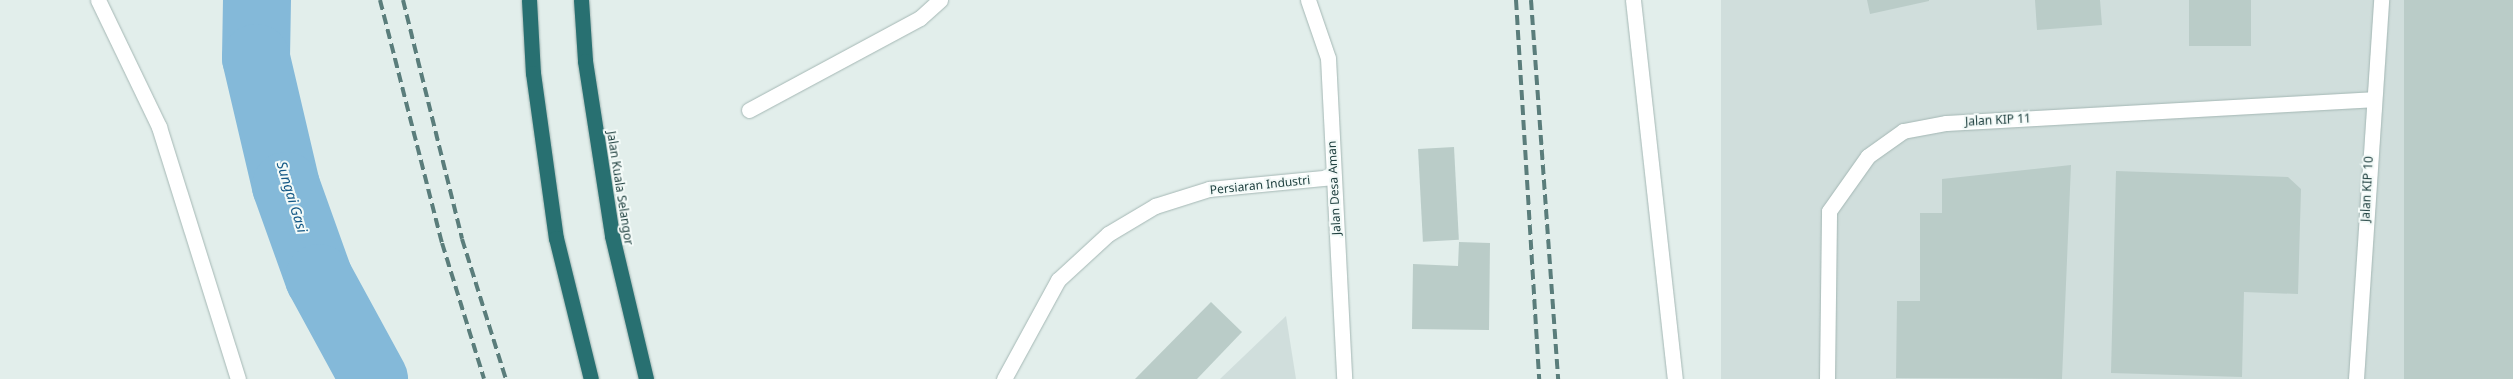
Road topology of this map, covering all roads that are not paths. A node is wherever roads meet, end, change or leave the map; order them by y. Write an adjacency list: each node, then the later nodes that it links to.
1 (98, 0): 11 (street)
2 (529, 0): 12 (highway)
3 (581, 0): 13 (highway, Jalan Kuala Selangor)
4 (940, 0): 9 (street)
5 (1308, 0): 10 (street, Jalan Desa Aman)
6 (1633, 0): 16 (street)
7 (2381, 0): 8 (street, Jalan KIP 10)
8 (2372, 100): 17 (street, Jalan KIP 11); 18 (street, Jalan KIP 10)
9 (749, 110)
10 (1333, 177): 14 (street, Persiaran Industri); 15 (street, Jalan Desa Aman)
11 (238, 379)
12 (591, 379)
13 (646, 379)
14 (1004, 379)
15 (1344, 379)
16 (1674, 379)
17 (1827, 379)
18 (2356, 379)

